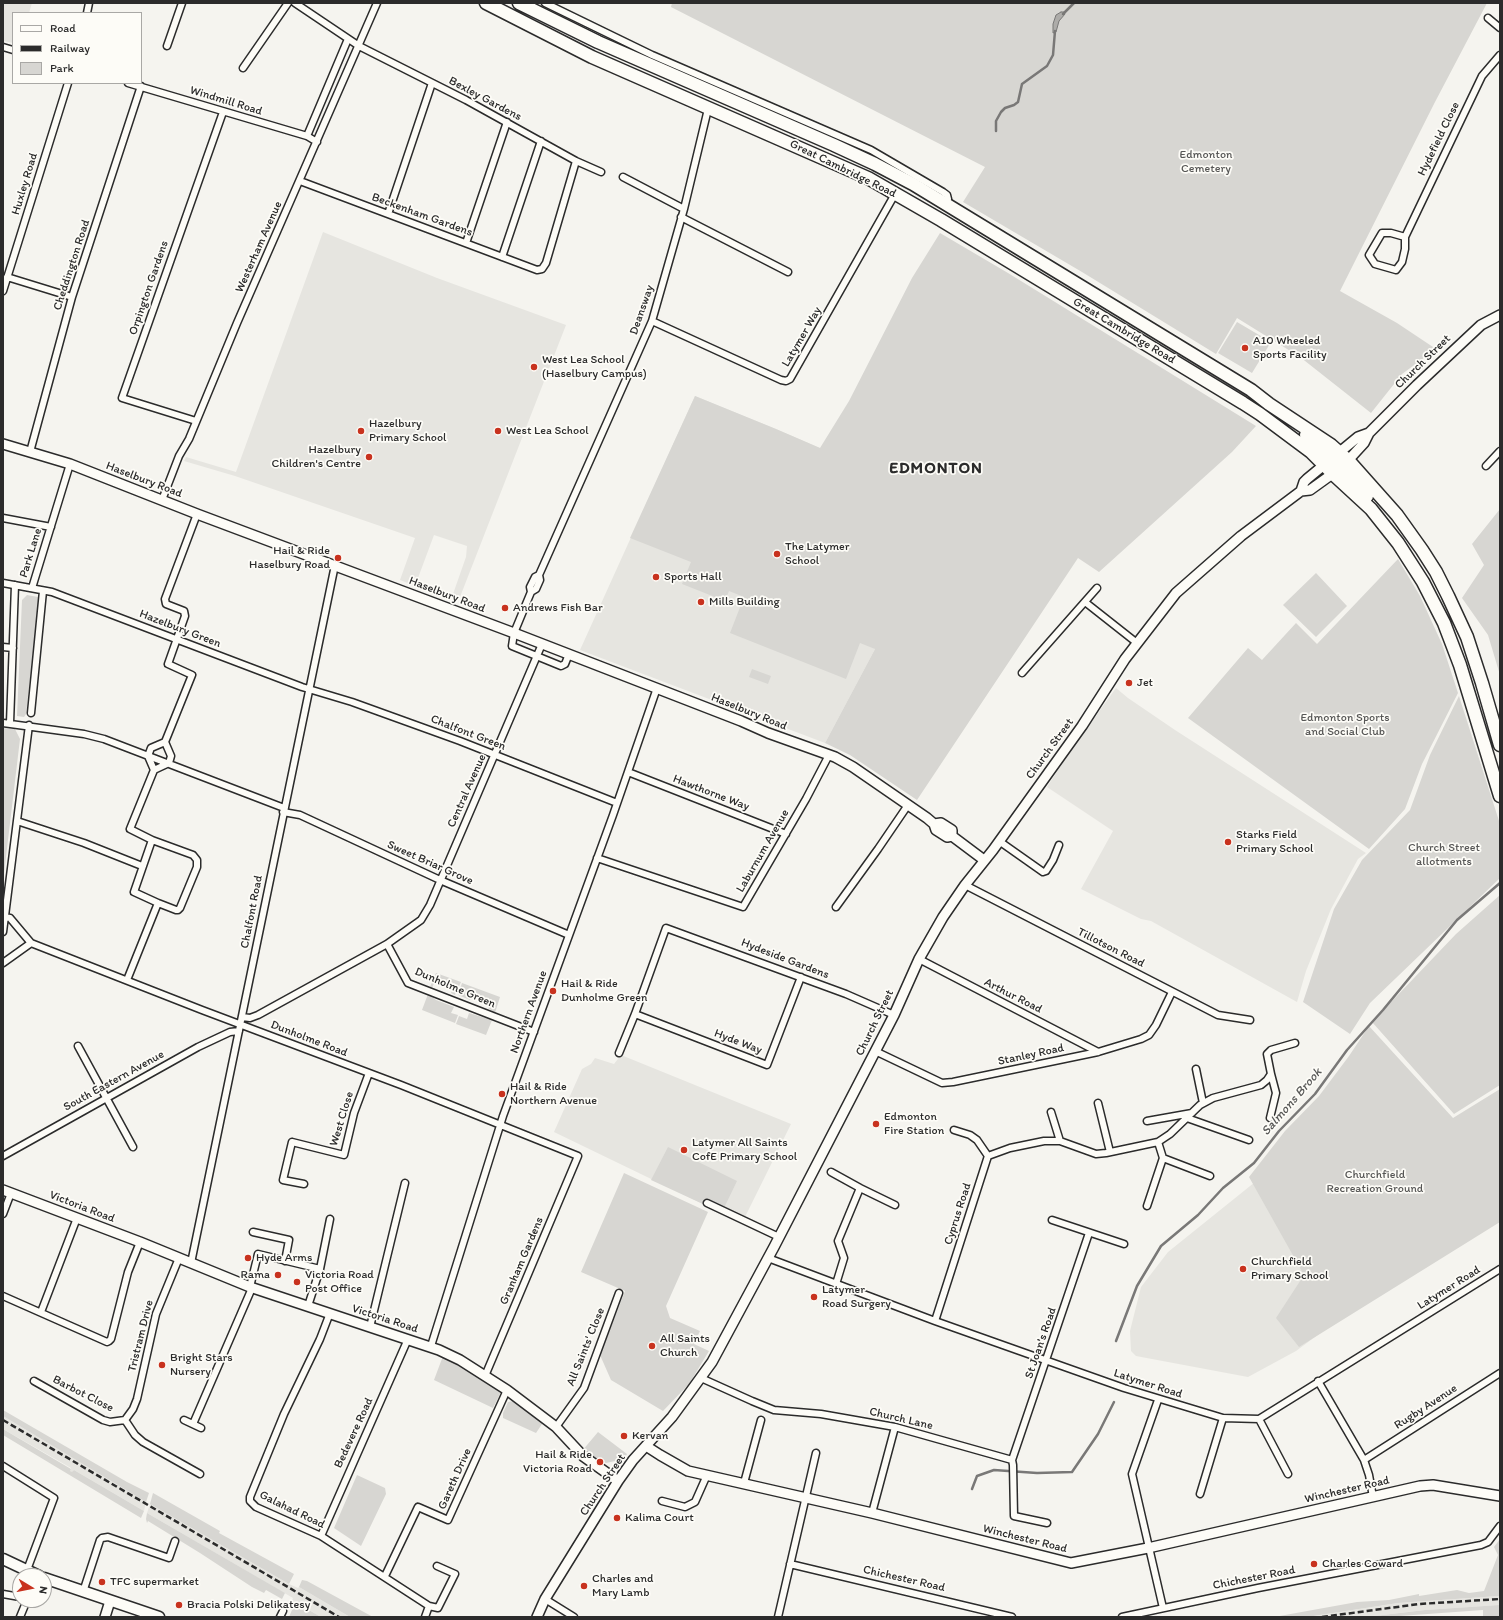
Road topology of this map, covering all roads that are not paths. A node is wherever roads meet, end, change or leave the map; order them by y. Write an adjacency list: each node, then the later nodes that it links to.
1 (182, 3): 11 (street)
2 (288, 3): 15 (street)
3 (295, 3): 10 (street, Bexley Gardens)
4 (377, 3): 12 (street, Westerham Avenue)
5 (486, 3): 22 (highway, Great Cambridge Road)
6 (519, 3): 14 (highway, Great Cambridge Road)
7 (545, 3): 14 (street)
8 (1488, 18): 9 (street)
9 (1500, 28)
10 (348, 39): 12 (street, Bexley Gardens); 20 (street)
11 (167, 46)
12 (359, 46): 16 (street, Bexley Gardens); 21 (street, Westerham Avenue)
13 (1500, 55): 36 (street, Hydefield Close)
14 (644, 57): 45 (highway, Great Cambridge Road)
15 (243, 68)
16 (432, 83): 24 (street, Bexley Gardens); 34 (street)
17 (68, 84): 40 (street, Huxley Road)
18 (132, 84): 19 (street, Windmill Road)
19 (141, 86): 23 (street, Windmill Road); 42 (street, Cheddington Road)
20 (327, 89): 21 (street); 25 (street)
21 (338, 94): 27 (street, Westerham Avenue)
22 (708, 109): 32 (highway, Great Cambridge Road); 33 (street, Deansway)
23 (223, 112): 25 (street, Windmill Road); 47 (street, Orpington Gardens)
24 (507, 122): 26 (street, Bexley Gardens); 37 (street)
25 (307, 136): 27 (street, Windmill Road)
26 (541, 141): 28 (street, Bexley Gardens); 38 (street)
27 (317, 142): 31 (street, Westerham Avenue)
28 (576, 161): 29 (street, Bexley Gardens); 38 (street, Beckenham Gardens)
29 (601, 172)
30 (623, 177): 33 (street)
31 (300, 181): 34 (street, Beckenham Gardens); 47 (street, Westerham Avenue)
32 (896, 194): 44 (street, Latymer Way); 46 (highway, Great Cambridge Road)
33 (684, 209): 35 (street, Deansway)
34 (388, 214): 37 (street, Beckenham Gardens)
35 (681, 217): 39 (street); 44 (street, Deansway)
36 (1405, 237): 36 (street, Hydefield Close)
37 (466, 243): 38 (street, Beckenham Gardens)
38 (502, 257)
39 (788, 272)
40 (7, 277): 41 (street, Huxley Road); 42 (street)
41 (3, 291)
42 (72, 297): 51 (street, Cheddington Road)
43 (1500, 315): 48 (street, Church Street)
44 (652, 321): 68 (street, Deansway)
45 (1185, 349): 46 (highway); 52 (highway, Great Cambridge Road)
46 (1177, 363): 52 (highway, Great Cambridge Road)
47 (196, 420): 57 (street, Westerham Avenue)
48 (1368, 433): 52 (street, Church Street); 55 (street, Church Street)
49 (3, 444): 51 (street, Haselbury Road)
50 (1500, 451): 54 (street)
51 (30, 452): 53 (street, Haselbury Road)
52 (1332, 459): 55 (highway); 55 (highway); 56 (street, Church Street)
53 (70, 464): 57 (street, Haselbury Road); 60 (street, Park Lane)
54 (1486, 466)
55 (1342, 467): 56 (street, Church Street); 83 (highway); 90 (highway)
56 (1302, 491): 70 (street, Church Street)
57 (162, 500): 58 (street, Haselbury Road)
58 (197, 514): 61 (street, Haselbury Road); 69 (street)
59 (3, 518): 60 (street)
60 (51, 527): 64 (street, Park Lane)
61 (335, 565): 68 (street, Haselbury Road); 78 (street, Chalfont Road)
62 (3, 583): 63 (street)
63 (15, 586): 64 (street); 73 (street, Park Lane)
64 (32, 588): 66 (street, Park Lane)
65 (1097, 588): 67 (street)
66 (43, 590): 69 (street, Hazelbury Green); 79 (street, Park Lane)
67 (1085, 602): 70 (street); 76 (street)
68 (514, 633): 71 (street, Haselbury Road); 75 (street)
69 (177, 640): 78 (street, Hazelbury Green); 82 (street)
70 (1137, 643): 97 (street, Church Street)
71 (542, 644): 74 (street, Haselbury Road); 75 (street, Central Avenue)
72 (3, 647): 73 (street)
73 (13, 648): 80 (street, Park Lane)
74 (569, 654): 75 (street); 77 (street, Haselbury Road)
75 (537, 656): 84 (street, Central Avenue)
76 (1022, 673)
77 (657, 688): 86 (street, Haselbury Road); 89 (street, Northern Avenue)
78 (309, 689): 84 (street, Chalfont Green); 93 (street, Chalfont Road)
79 (31, 713)
80 (6, 723): 81 (street, Sweet Briar Grove)
81 (29, 725): 85 (street, Sweet Briar Grove); 94 (street)
82 (165, 742): 85 (street); 87 (street)
83 (1500, 745)
84 (495, 754): 91 (street, Chalfont Green); 102 (street, Central Avenue)
85 (149, 755): 87 (street, Sweet Briar Grove); 88 (street)
86 (830, 755): 92 (street, Haselbury Road); 95 (street, Laburnum Avenue)
87 (170, 763): 88 (street); 93 (street, Sweet Briar Grove)
88 (154, 770): 96 (street)
89 (628, 772): 91 (street, Northern Avenue); 95 (street, Hawthorne Way)
90 (1500, 796)
91 (617, 803): 99 (street, Northern Avenue)
92 (908, 804): 100 (street, Haselbury Road); 105 (street)
93 (284, 810): 102 (street, Sweet Briar Grove); 118 (street, Chalfont Road)
94 (17, 820): 101 (street); 106 (street)
95 (786, 834): 99 (street, Laburnum Avenue)
96 (152, 840): 101 (street); 104 (street)
97 (999, 841): 98 (street); 100 (street, Church Street)
98 (1059, 845)
99 (597, 858): 108 (street, Northern Avenue)
100 (984, 860): 103 (street, Church Street)
101 (142, 866): 104 (street)
102 (440, 880): 108 (street, Sweet Briar Grove); 110 (street)
103 (965, 885): 111 (street, Church Street); 115 (street, Tillotson Road)
104 (158, 903): 114 (street)
105 (836, 907)
106 (5, 917): 107 (street); 109 (street, Dunholme Road)
107 (3, 932)
108 (569, 935): 122 (street, Northern Avenue)
109 (32, 943): 112 (street); 114 (street, Dunholme Road)
110 (387, 944): 118 (street); 122 (street, Dunholme Green)
111 (919, 959): 117 (street, Church Street); 126 (street, Arthur Road)
112 (3, 963)
113 (801, 977): 116 (street, Hydeside Gardens); 116 (street, Hyde Way); 117 (street, Hydeside Gardens)
114 (127, 980): 120 (street, Dunholme Road)
115 (1172, 992): 119 (street, Tillotson Road); 126 (street, Stanley Road)
116 (635, 1014): 127 (street)
117 (894, 1015): 125 (street, Church Street)
118 (242, 1016): 120 (street, Chalfont Road)
119 (1250, 1020)
120 (240, 1024): 121 (street, Chalfont Road); 129 (street, Dunholme Road)
121 (239, 1031): 131 (street, South Eastern Avenue); 171 (street, Chalfont Road)
122 (534, 1032): 139 (street, Northern Avenue)
123 (1295, 1043): 130 (street)
124 (78, 1046): 131 (street)
125 (875, 1051): 126 (street, Stanley Road); 165 (street, Church Street)
126 (1098, 1052)
127 (619, 1053)
128 (1196, 1069): 133 (street)
129 (369, 1073): 139 (street, Dunholme Road); 153 (street, West Close)
130 (1271, 1074): 133 (street); 137 (street)
131 (106, 1098): 144 (street); 146 (street, South Eastern Avenue)
132 (1098, 1103): 145 (street)
133 (1204, 1103): 135 (street)
134 (1051, 1112): 142 (street)
135 (1192, 1113): 136 (street); 138 (street)
136 (1187, 1118): 141 (street); 143 (street)
137 (1270, 1118)
138 (1147, 1121)
139 (500, 1124): 147 (street, Dunholme Road); 184 (street, Northern Avenue)
140 (954, 1130): 148 (street)
141 (1249, 1140)
142 (1060, 1141): 145 (street); 148 (street)
143 (1158, 1142): 145 (street); 149 (street)
144 (133, 1147)
145 (1110, 1152)
146 (3, 1156)
147 (578, 1156): 187 (street, Granham Gardens)
148 (988, 1156): 181 (street, Cyprus Road)
149 (1163, 1158): 151 (street); 158 (street)
150 (831, 1172): 154 (street)
151 (1210, 1176)
152 (405, 1183): 182 (street)
153 (304, 1184)
154 (860, 1188): 157 (street); 174 (street)
155 (7, 1191): 159 (street); 160 (street, Victoria Road)
156 (707, 1203): 165 (street)
157 (895, 1205)
158 (1147, 1206)
159 (3, 1214)
160 (77, 1218): 166 (street, Victoria Road); 179 (street)
161 (330, 1219): 172 (street)
162 (1052, 1220): 164 (street)
163 (254, 1232): 170 (street)
164 (1090, 1233): 167 (street); 185 (street, St Joan's Road)
165 (779, 1237): 169 (street, Church Street)
166 (140, 1242): 168 (street, Victoria Road); 179 (street)
167 (1124, 1244)
168 (178, 1258): 171 (street, Victoria Road); 195 (street, Tristram Drive)
169 (768, 1258): 174 (street, Latymer Road); 188 (street, Church Street)
170 (285, 1261): 172 (street); 175 (street)
171 (191, 1263): 175 (street, Victoria Road)
172 (320, 1269): 178 (street)
173 (1500, 1269): 190 (street, Latymer Road)
174 (836, 1284): 181 (street, Latymer Road)
175 (251, 1287): 178 (street, Victoria Road); 198 (street)
176 (619, 1293): 199 (street, All Saints' Close)
177 (3, 1296): 179 (street)
178 (308, 1306): 180 (street, Victoria Road)
179 (42, 1312)
180 (330, 1313): 182 (street, Victoria Road); 220 (street, Galahad Road)
181 (935, 1321): 185 (street, Latymer Road)
182 (370, 1327): 183 (street, Victoria Road)
183 (408, 1339): 184 (street, Victoria Road); 220 (street, Bedevere Road)
184 (431, 1346): 187 (street, Victoria Road)
185 (1047, 1361): 192 (street, Latymer Road); 205 (street, St Joan's Road)
186 (1500, 1373): 204 (street, Rugby Avenue)
187 (485, 1376): 191 (street, Victoria Road)
188 (701, 1378): 200 (street, Church Lane); 202 (street, Church Street)
189 (34, 1381): 195 (street, Barbot Close)
190 (1318, 1381): 194 (street, Latymer Road); 204 (street)
191 (508, 1390): 199 (street, Victoria Road); 228 (street, Gareth Drive)
192 (1158, 1400): 193 (street, Latymer Road); 222 (street)
193 (1223, 1418): 194 (street, Latymer Road); 212 (street)
194 (1259, 1419): 208 (street)
195 (125, 1420): 207 (street, Barbot Close)
196 (184, 1420): 198 (street)
197 (761, 1420): 211 (street)
198 (193, 1424): 201 (street)
199 (556, 1427): 210 (street, Victoria Road)
200 (896, 1427): 205 (street, Church Lane); 217 (street)
201 (201, 1428)
202 (646, 1446): 209 (street, Winchester Road); 210 (street, Church Street)
203 (816, 1453): 215 (street)
204 (1364, 1460): 214 (street)
205 (1012, 1463): 218 (street)
206 (3, 1466): 227 (street)
207 (200, 1474)
208 (1288, 1474)
209 (707, 1475): 211 (street, Winchester Road); 216 (street)
210 (618, 1481): 231 (street, Church Street)
211 (744, 1483): 215 (street, Winchester Road)
212 (1200, 1494)
213 (1500, 1496): 214 (street, Winchester Road)
214 (1373, 1497): 222 (street, Winchester Road)
215 (806, 1498): 217 (street, Winchester Road); 224 (street)
216 (662, 1501)
217 (872, 1513): 222 (street, Winchester Road)
218 (1047, 1523)
219 (1500, 1526): 234 (street, Chichester Road)
220 (321, 1536): 228 (street, Galahad Road)
221 (175, 1541): 230 (street)
222 (1148, 1548): 234 (street)
223 (3, 1559): 226 (main road)
224 (790, 1564): 240 (street); 241 (street, Chichester Road)
225 (437, 1566): 233 (street, Galahad Road)
226 (23, 1568)
227 (28, 1568)
228 (385, 1576): 233 (street, Galahad Road)
229 (52, 1581): 230 (main road)
230 (83, 1592): 232 (main road)
231 (545, 1599): 238 (street, Church Street); 239 (street)
232 (110, 1601): 235 (street); 236 (main road)
233 (429, 1606): 237 (street)
234 (1163, 1608): 242 (street, Chichester Road)
235 (105, 1617)
236 (158, 1617)
237 (425, 1617)
238 (537, 1617)
239 (574, 1617)
240 (778, 1617)
241 (1012, 1617)
242 (1122, 1617)

